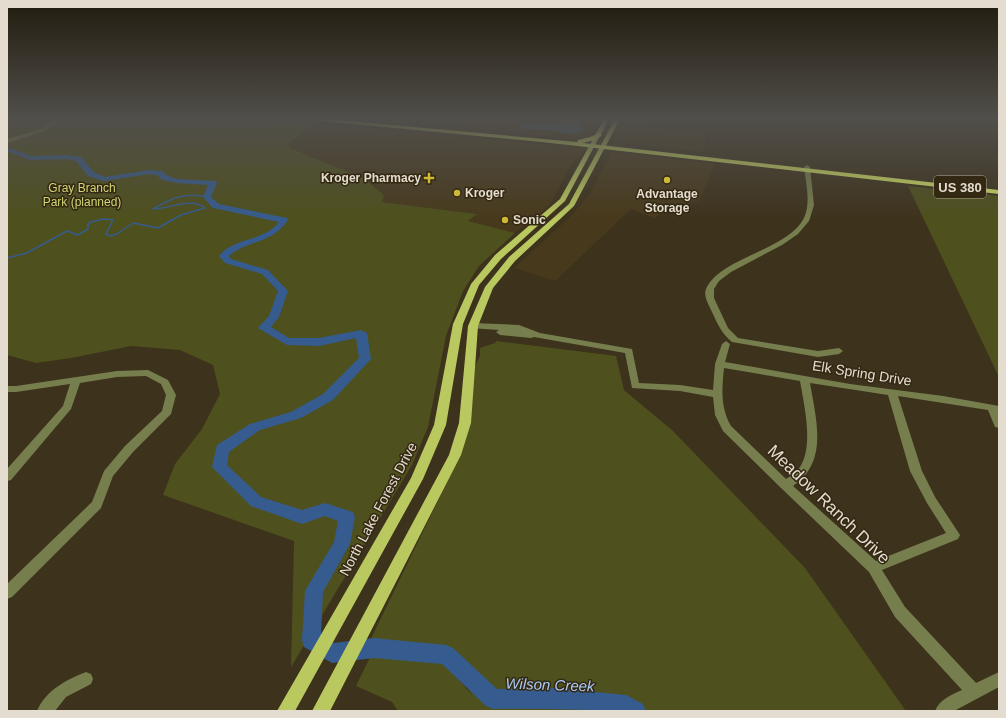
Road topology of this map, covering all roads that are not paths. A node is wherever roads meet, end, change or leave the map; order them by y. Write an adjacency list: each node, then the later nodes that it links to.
1 (589, 153): 7 (main road, North Lake Forest Drive)
2 (601, 153): 8 (main road)
3 (670, 153): 5 (highway, US 380)
4 (670, 153): 5 (highway, US 380)
5 (694, 156): 6 (highway, US 380)
6 (807, 168): 9 (highway, US 380); 10 (highway, US 380); 16 (street)
7 (573, 182): 8 (main road); 11 (main road, North Lake Forest Drive)
8 (585, 184): 12 (main road)
9 (999, 188)
10 (999, 192)
11 (539, 222): 12 (main road); 13 (main road, North Lake Forest Drive)
12 (551, 225): 14 (main road)
13 (458, 324): 14 (street); 33 (main road, North Lake Forest Drive)
14 (473, 326): 22 (street); 34 (main road)
15 (726, 344): 17 (street, Meadow Ranch Drive)
16 (839, 351)
17 (720, 364): 18 (street, Elk Spring Drive); 22 (street, Meadow Ranch Drive)
18 (804, 378): 21 (street, Elk Spring Drive); 26 (street)
19 (76, 381): 20 (street); 25 (street); 28 (street)
20 (7, 389)
21 (892, 393): 23 (street, Elk Spring Drive); 27 (street)
22 (717, 394): 26 (street, Meadow Ranch Drive)
23 (996, 409): 24 (street)
24 (999, 424)
25 (7, 477)
26 (785, 485): 27 (street, Meadow Ranch Drive)
27 (874, 568): 31 (street, Meadow Ranch Drive)
28 (7, 594)
29 (86, 679): 32 (street)
30 (999, 679): 31 (street)
31 (974, 692): 35 (street)
32 (45, 711)
33 (286, 711)
34 (321, 711)
35 (943, 711)

